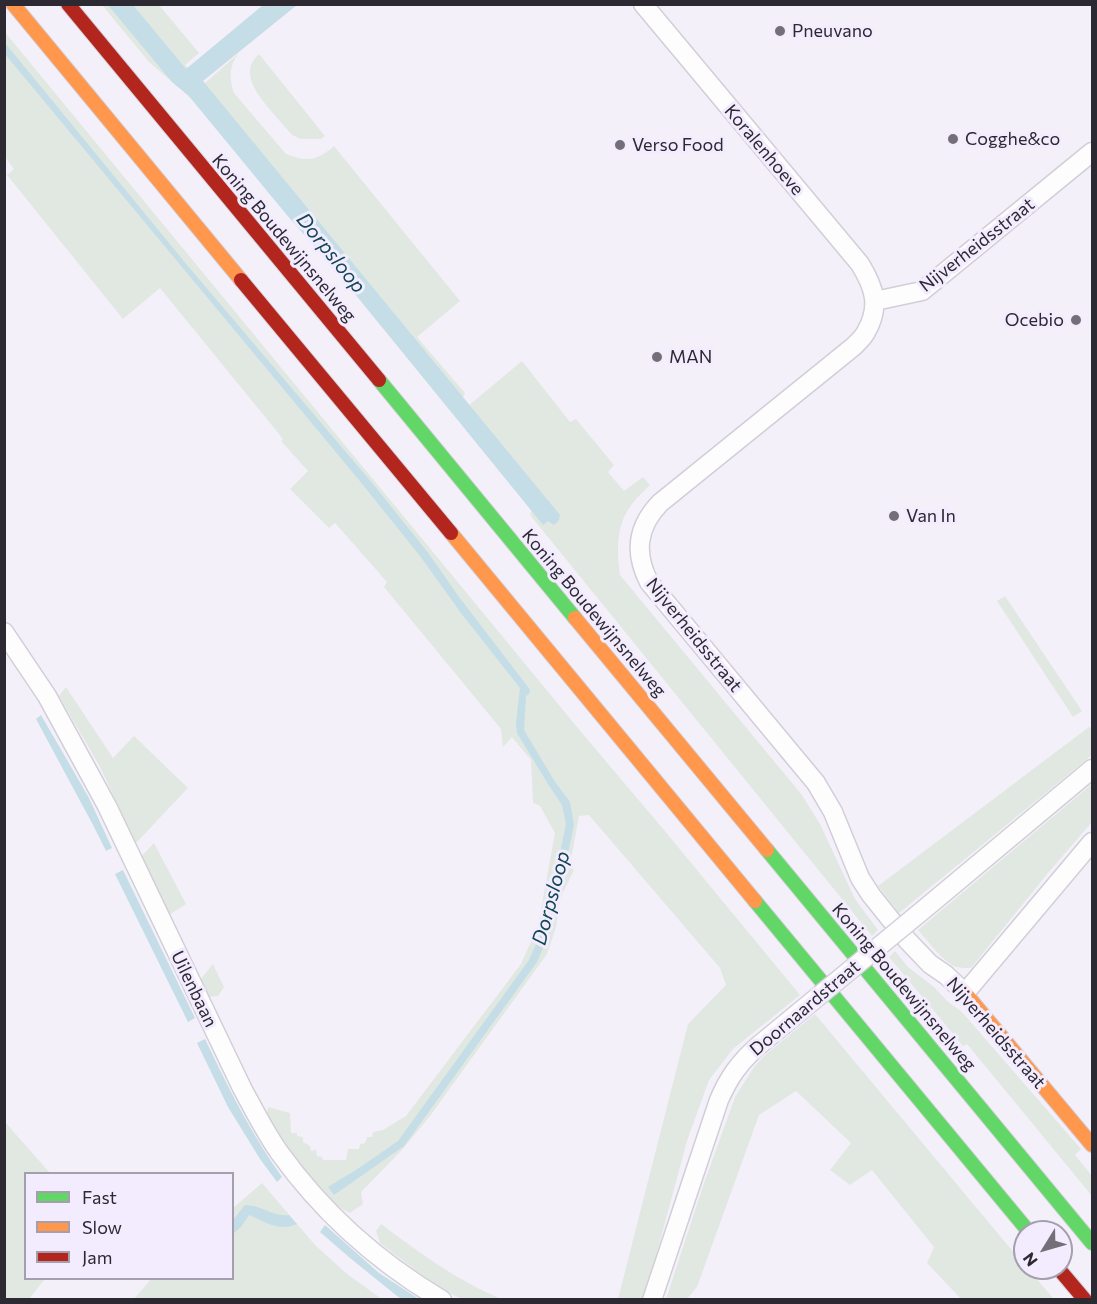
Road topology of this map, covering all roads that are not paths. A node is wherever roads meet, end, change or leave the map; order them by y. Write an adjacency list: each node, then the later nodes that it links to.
1 (13, 4): 11 (main road)
2 (68, 4): 12 (main road, Koning Boudewijnsnelweg)
3 (643, 4): 5 (street, Koralenhoeve)
4 (1092, 152): 5 (street, Nijverheidsstraat)
5 (875, 301): 9 (street, Nijverheidsstraat)
6 (4, 632): 14 (street, Uilenbaan)
7 (1092, 769): 15 (street, Doornaardstraat, bridge)
8 (1092, 842): 9 (street)
9 (965, 993): 10 (main road, Nijverheidsstraat)
10 (1092, 1145)
11 (1019, 1220)
12 (1092, 1243)
13 (1068, 1280): 16 (main road)
14 (442, 1299)
15 (652, 1299)
16 (1085, 1299)

